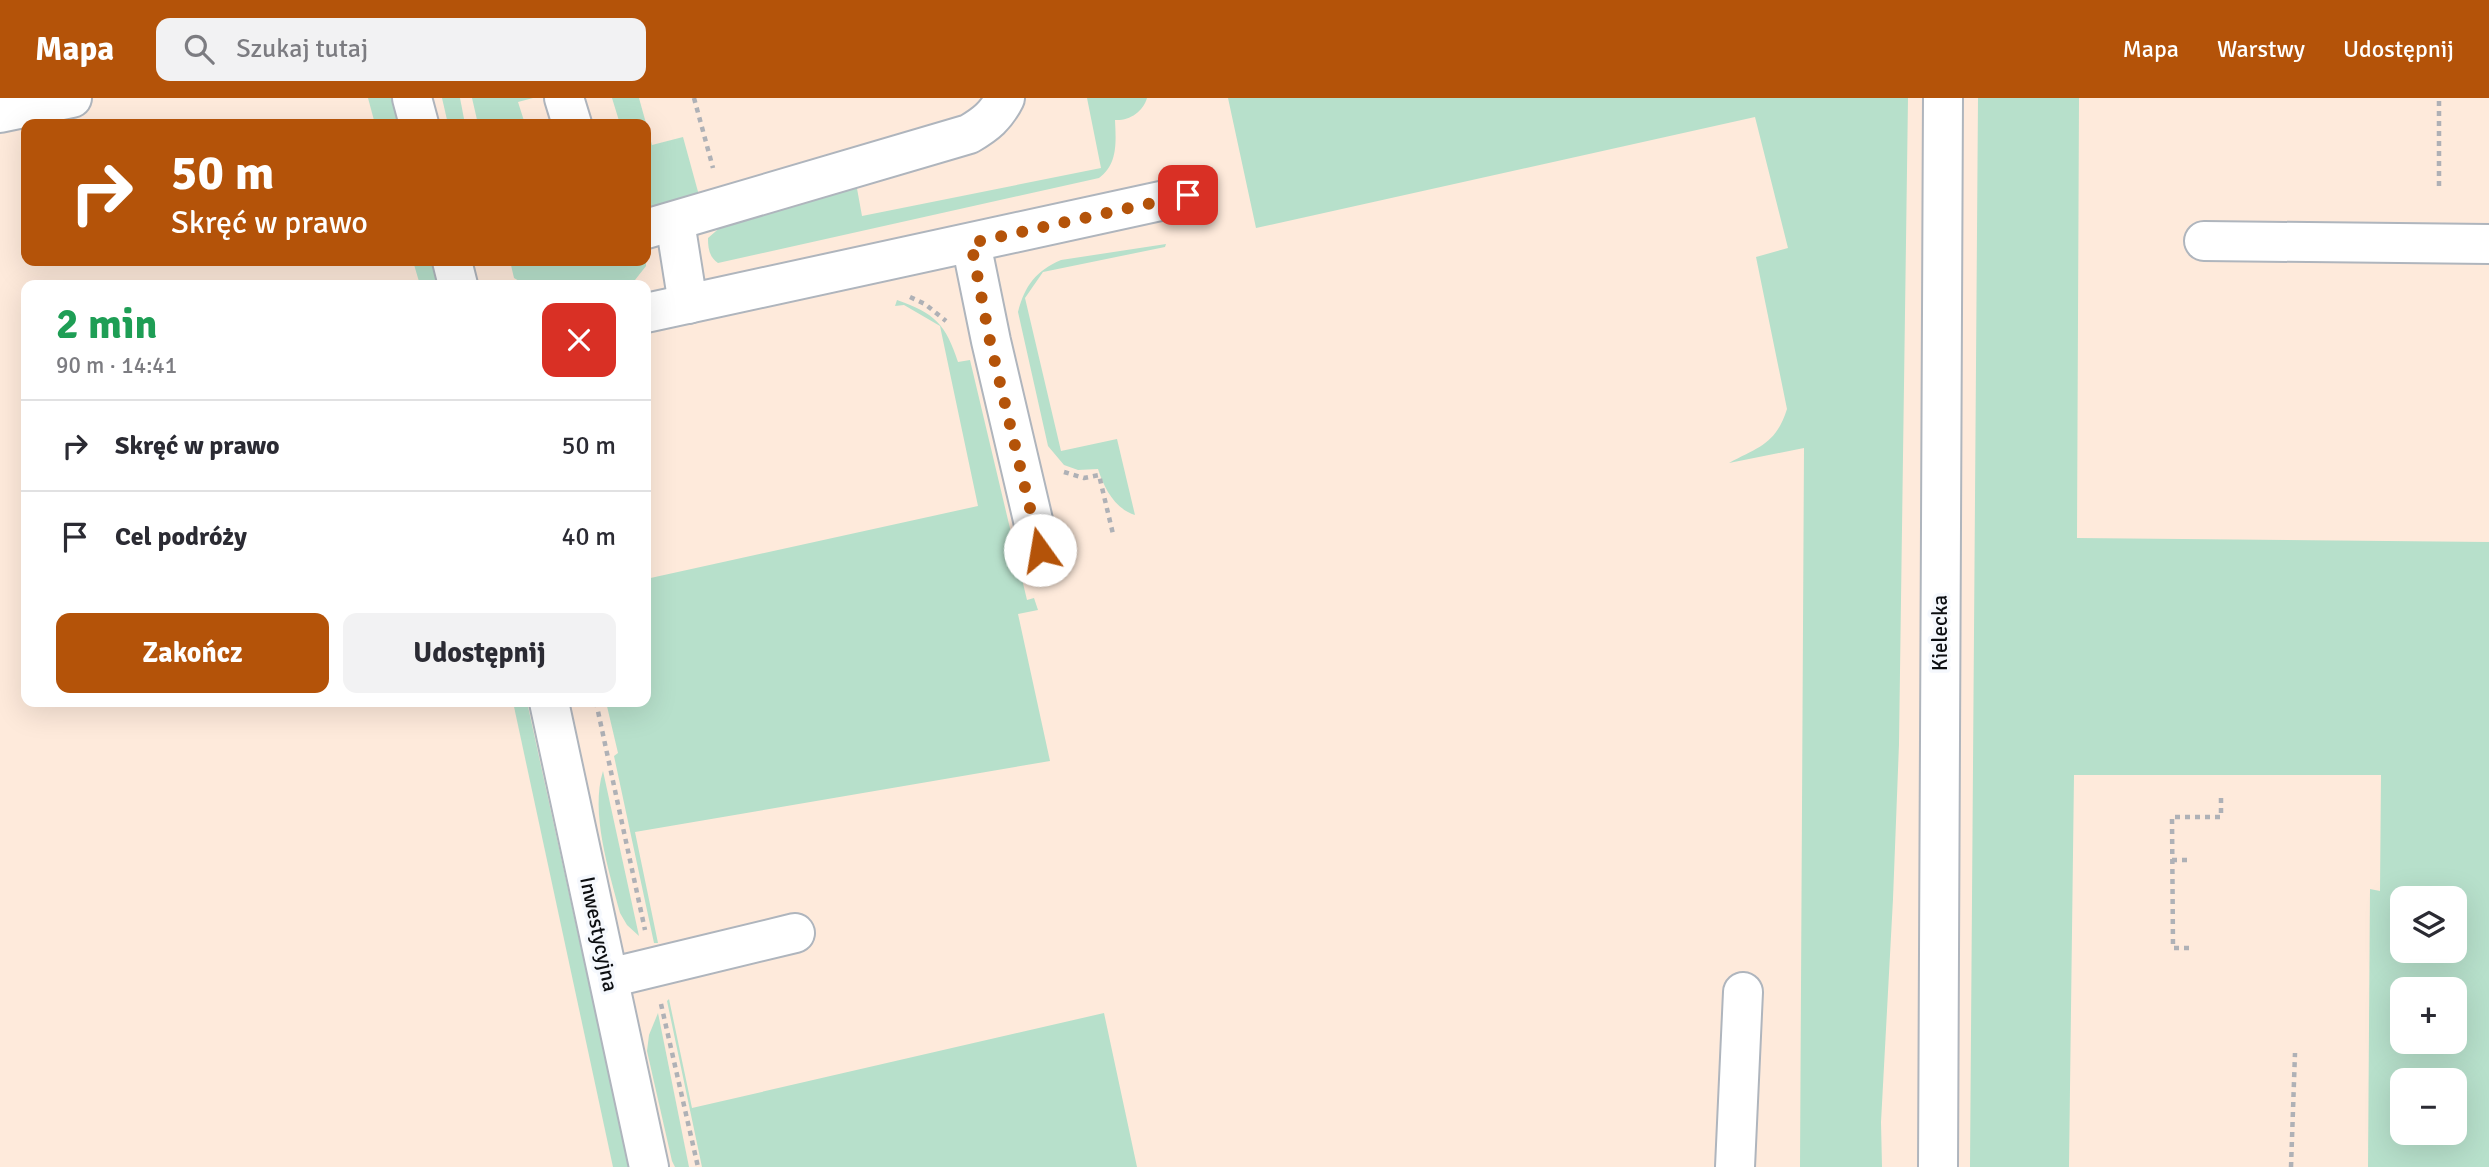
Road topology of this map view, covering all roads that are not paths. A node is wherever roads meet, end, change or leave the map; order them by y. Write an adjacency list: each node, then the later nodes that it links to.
1 (72, 98): 6 (main road)
2 (412, 98): 7 (main road)
3 (564, 98): 8 (main road)
4 (1005, 98): 10 (main road)
5 (1943, 98): 23 (main road, Kielecka)
6 (0, 113)
7 (417, 119)
8 (570, 119)
9 (1188, 195): 12 (main road)
10 (661, 225): 14 (main road)
11 (2204, 241): 13 (main road)
12 (971, 243): 14 (main road); 16 (main road)
13 (2489, 244)
14 (688, 304): 15 (main road)
15 (651, 312)
16 (1040, 550)
17 (550, 707): 19 (main road, Inwestycyjna)
18 (795, 933): 19 (main road)
19 (608, 978): 21 (main road, Inwestycyjna)
20 (1743, 992): 22 (main road)
21 (649, 1167)
22 (1735, 1167)
23 (1938, 1167)

